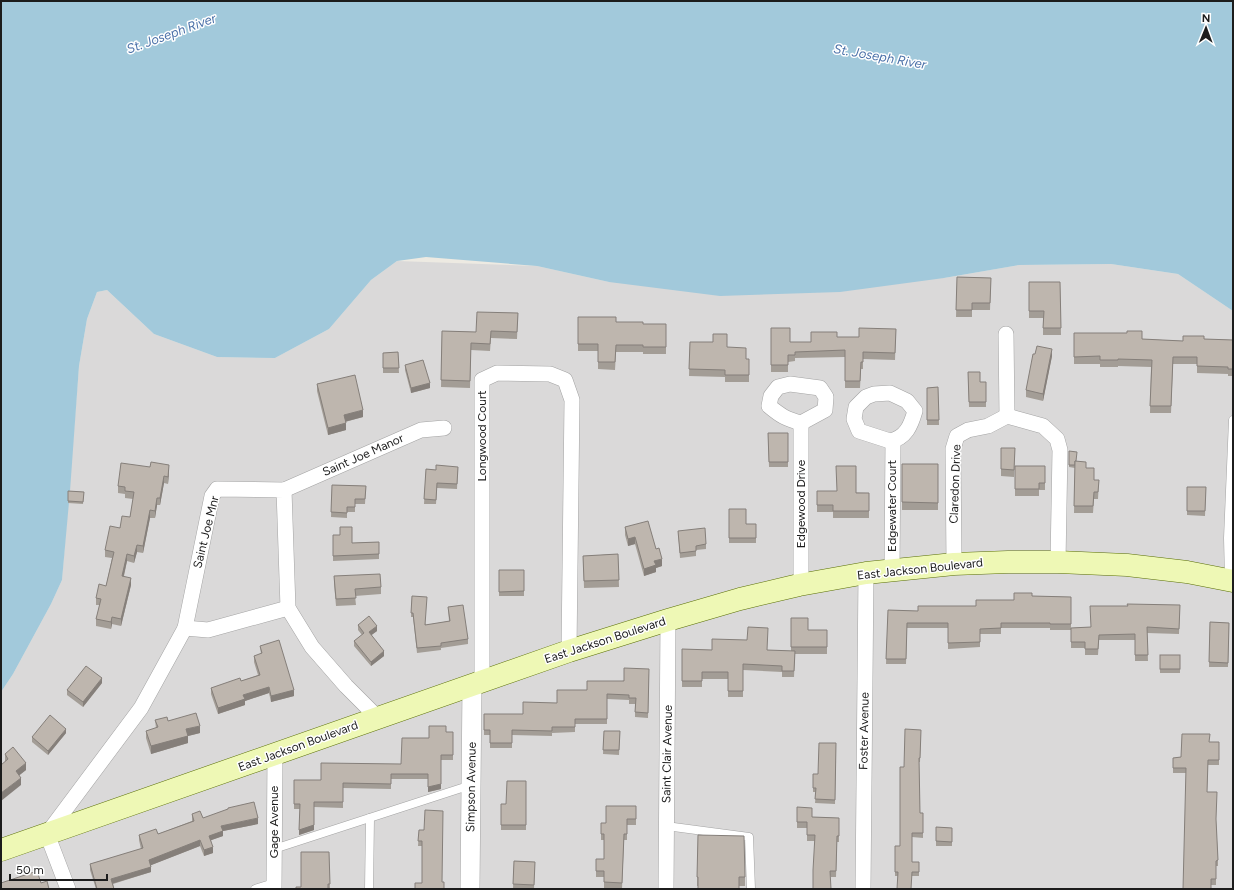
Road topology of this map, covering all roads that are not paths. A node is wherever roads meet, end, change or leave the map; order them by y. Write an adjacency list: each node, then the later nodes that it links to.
1 (1006, 334): 2 (street)
2 (1007, 416): 8 (street); 9 (street, Claredon Drive)
3 (1233, 420): 12 (lane)
4 (801, 423): 13 (street, Edgewood Drive)
5 (444, 428): 7 (street, Saint Joe Manor)
6 (893, 441): 10 (street, Edgewater Court)
7 (284, 490): 14 (street); 16 (street, Saint Joe Mnr)
8 (1058, 562): 9 (main road, East Jackson Boulevard); 12 (main road, East Jackson Boulevard)
9 (954, 564): 10 (main road, East Jackson Boulevard)
10 (892, 570): 11 (main road, East Jackson Boulevard)
11 (866, 573): 13 (main road, East Jackson Boulevard); 34 (street, Foster Avenue)
12 (1231, 580)
13 (802, 584): 15 (main road, East Jackson Boulevard)
14 (288, 608): 16 (street); 19 (street)
15 (668, 620): 17 (main road, East Jackson Boulevard); 23 (street, Saint Clair Avenue)
16 (185, 628): 24 (street, Saint Joe Mnr)
17 (569, 651): 18 (main road, East Jackson Boulevard); 18 (street, Longwood Court)
18 (477, 683): 19 (main road, East Jackson Boulevard); 21 (street, Simpson Avenue)
19 (377, 718): 20 (main road, East Jackson Boulevard)
20 (275, 755): 24 (main road, East Jackson Boulevard); 25 (street, Gage Avenue)
21 (471, 785): 22 (lane); 31 (street, Simpson Avenue)
22 (370, 818): 25 (lane); 30 (lane)
23 (666, 826): 32 (street, Saint Clair Avenue); 33 (lane)
24 (47, 834): 26 (main road, East Jackson Boulevard); 28 (street)
25 (274, 849): 27 (street, Gage Avenue)
26 (1, 850)
27 (274, 886): 29 (lane)
28 (68, 889)
29 (255, 889)
30 (369, 889)
31 (470, 889)
32 (666, 889)
33 (751, 889)
34 (863, 889)

